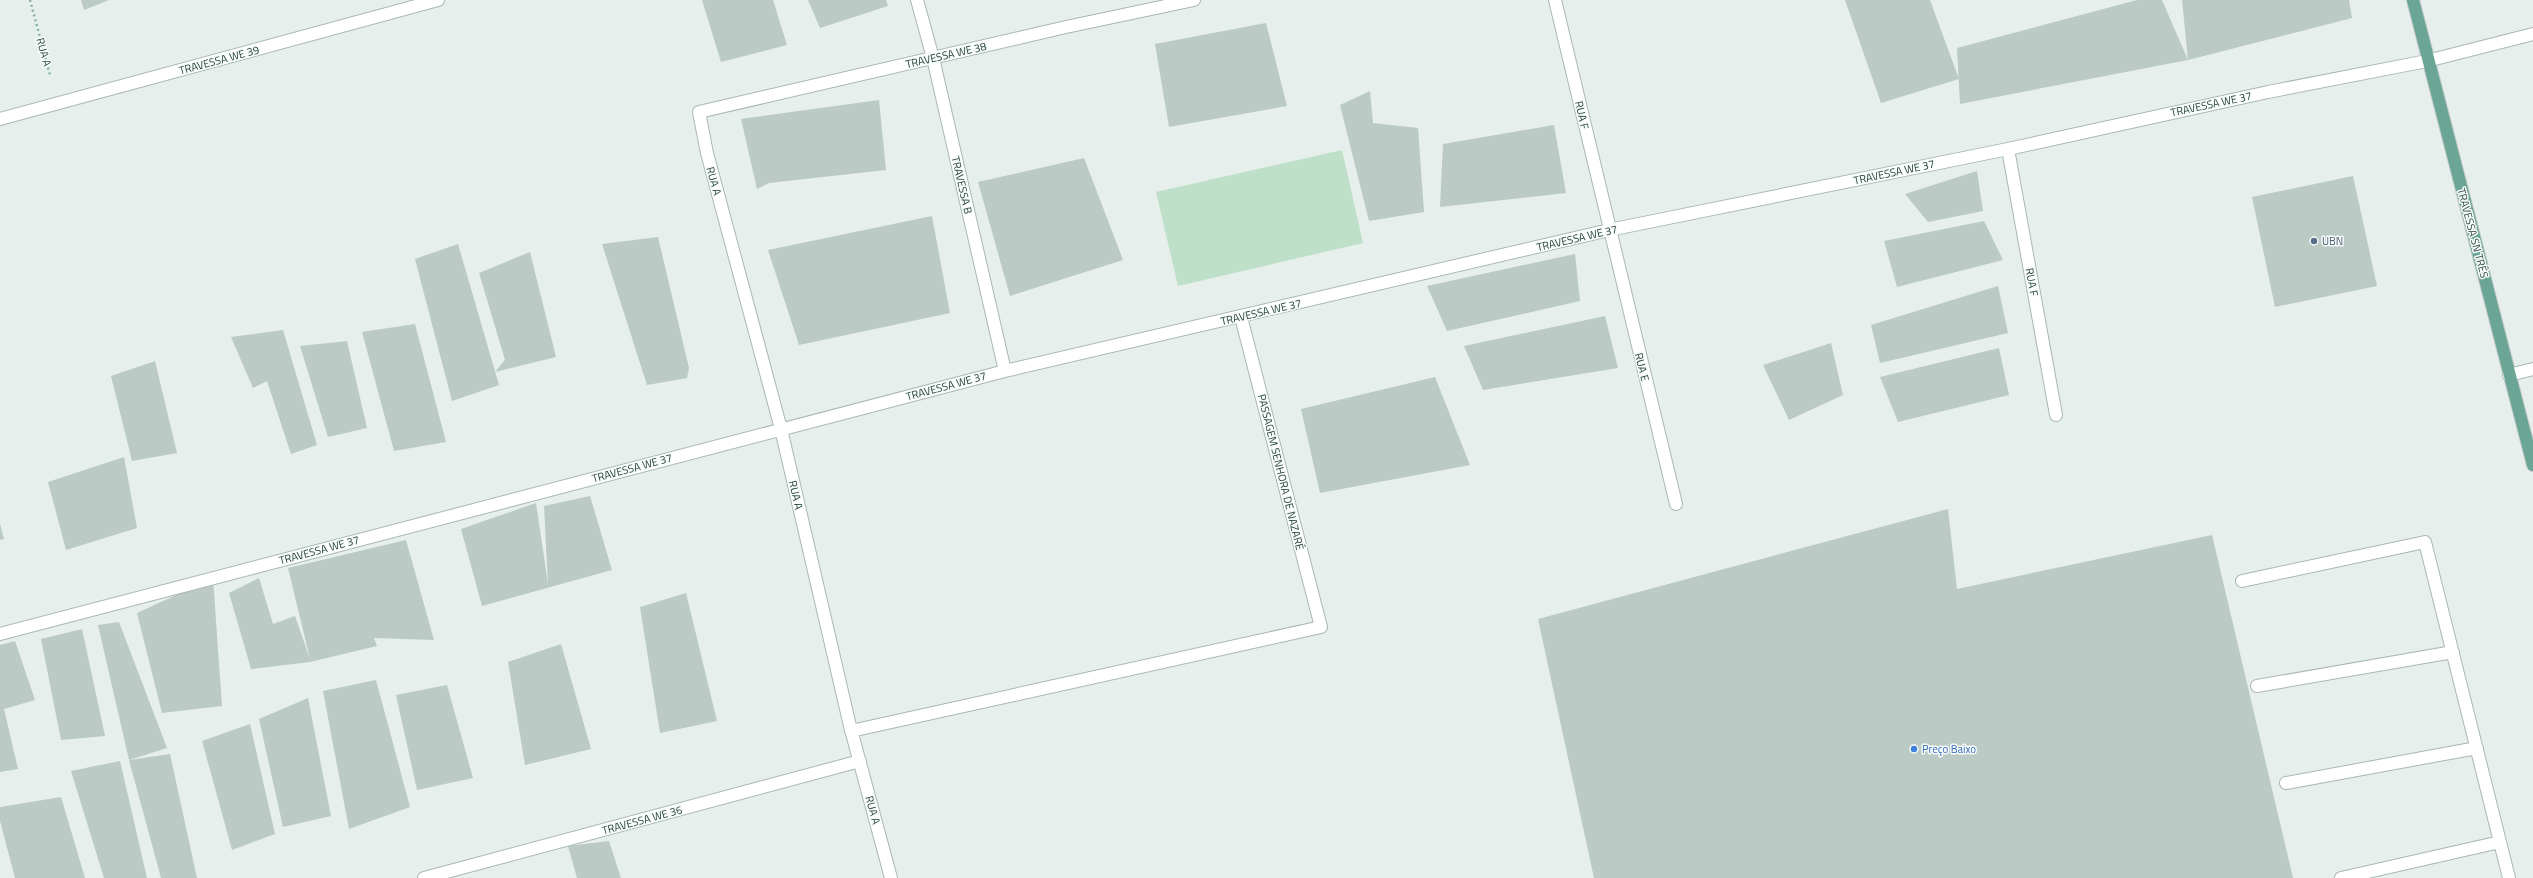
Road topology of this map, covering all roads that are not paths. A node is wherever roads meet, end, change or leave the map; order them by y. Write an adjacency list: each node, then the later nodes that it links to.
1 (438, 0): 10 (street, TRAVESSA WE 39)
2 (917, 0): 7 (street, TRAVESSA B)
3 (1194, 0): 7 (street, TRAVESSA WE 38)
4 (1555, 0): 12 (street, RUA F)
5 (2413, 0): 8 (main road, TRAVESSA SN TRÊS)
6 (2533, 34): 8 (street, TRAVESSA WE 37)
7 (933, 58): 9 (street, TRAVESSA WE 38); 15 (street, TRAVESSA B)
8 (2427, 61): 11 (street, TRAVESSA WE 37); 16 (main road, TRAVESSA SN TRÊS)
9 (699, 112): 18 (street, RUA A)
10 (0, 119)
11 (2008, 149): 12 (street, TRAVESSA WE 37); 17 (street, RUA F)
12 (1609, 230): 13 (street, TRAVESSA WE 37); 20 (street, RUA E)
13 (1241, 317): 15 (street, TRAVESSA WE 37); 25 (street, PASSAGEM SENHORA DE NAZARÉ)
14 (2533, 369): 16 (street)
15 (1005, 371): 18 (street, TRAVESSA WE 37)
16 (2509, 375): 19 (main road, TRAVESSA SN TRÊS)
17 (2056, 415)
18 (781, 429): 22 (street, TRAVESSA WE 37); 25 (street, RUA A)
19 (2533, 465)
20 (1676, 504)
21 (2242, 581): 23 (street)
22 (0, 634)
23 (2453, 652): 24 (street); 26 (street)
24 (2257, 686)
25 (851, 731): 27 (street, RUA A)
26 (2477, 748): 28 (street); 29 (street)
27 (860, 761): 30 (street, TRAVESSA WE 36); 31 (street, RUA A)
28 (2286, 783)
29 (2500, 842): 32 (street); 33 (street)
30 (424, 878)
31 (891, 878)
32 (2341, 878)
33 (2509, 878)

